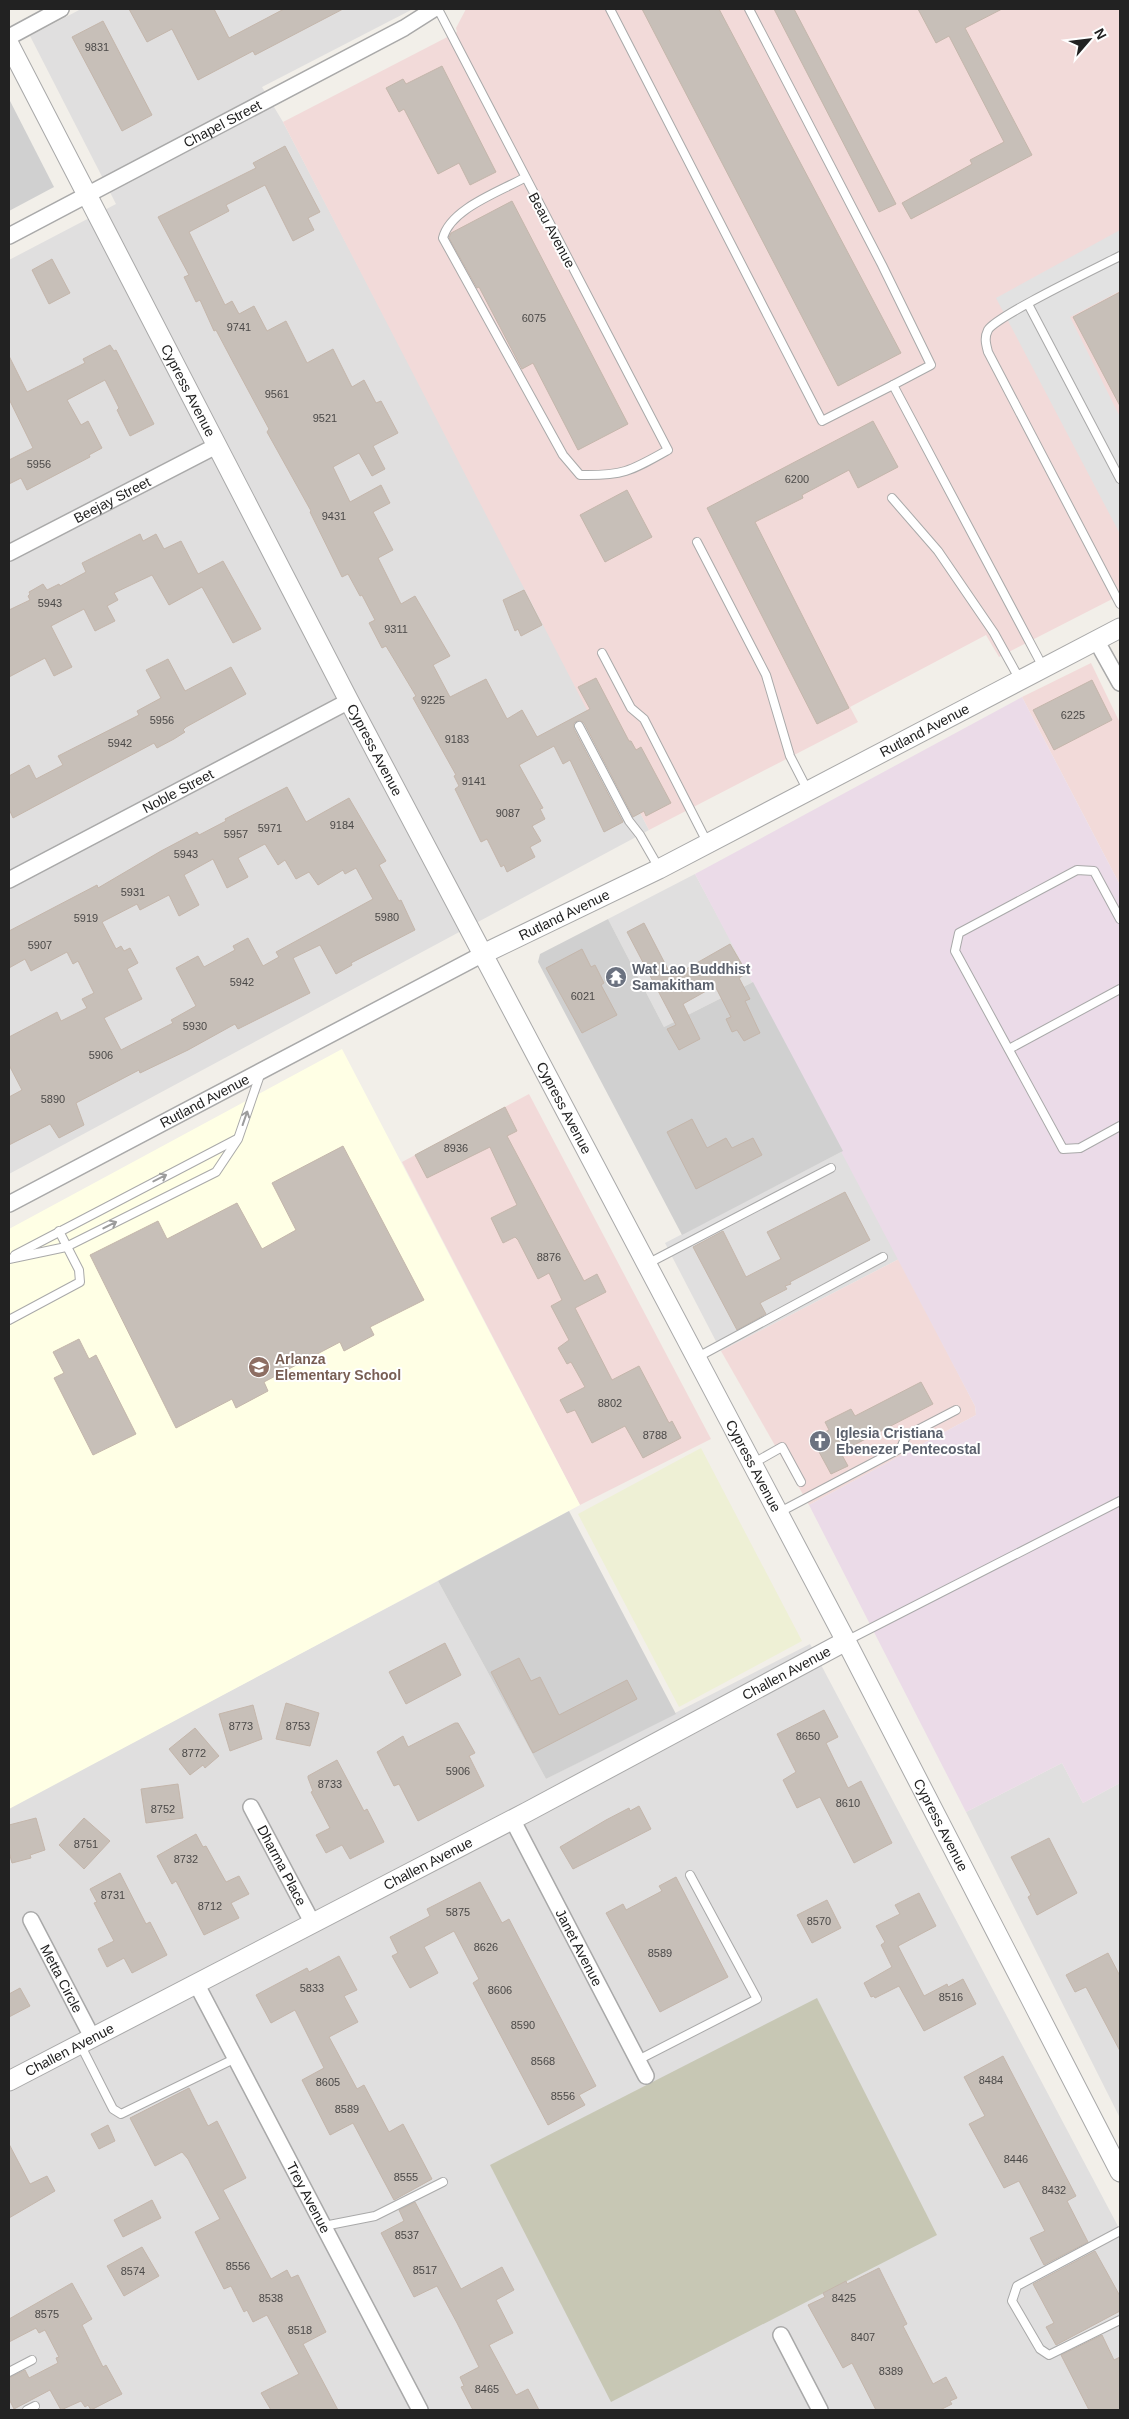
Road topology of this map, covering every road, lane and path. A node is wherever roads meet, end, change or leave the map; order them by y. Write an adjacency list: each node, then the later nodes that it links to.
1 (61, 9): 5 (street)
2 (436, 9): 7 (lane, Beau Avenue); 8 (street, Chapel Street)
3 (610, 9): 12 (lane)
4 (749, 9): 12 (lane)
5 (9, 37)
6 (9, 44): 8 (street, Cypress Avenue)
7 (524, 178): 7 (lane, Beau Avenue)
8 (86, 196): 9 (street, Chapel Street); 13 (street, Cypress Avenue)
9 (9, 236)
10 (1120, 256): 11 (lane)
11 (1028, 304): 14 (lane); 18 (lane)
12 (893, 385): 22 (lane)
13 (216, 446): 17 (street, Beejay Street); 25 (street, Cypress Avenue)
14 (1120, 479)
15 (892, 498): 23 (lane)
16 (697, 542): 27 (lane)
17 (9, 553)
18 (1120, 604)
19 (1120, 628): 20 (street, Rutland Avenue)
20 (1096, 640): 22 (street, Rutland Avenue); 24 (street)
21 (602, 653): 28 (lane)
22 (1044, 668): 23 (street, Rutland Avenue)
23 (1020, 680): 27 (street, Rutland Avenue)
24 (1120, 683)
25 (349, 701): 30 (street, Noble Street); 32 (street, Cypress Avenue)
26 (579, 726): 29 (lane)
27 (808, 791): 28 (street, Rutland Avenue)
28 (708, 844): 29 (street, Rutland Avenue)
29 (659, 869): 32 (street, Rutland Avenue)
30 (9, 880)
31 (1120, 919): 34 (lane)
32 (483, 954): 35 (street, Rutland Avenue); 44 (street, Cypress Avenue)
33 (1120, 989): 34 (lane)
34 (1009, 1049): 36 (lane)
35 (261, 1072): 37 (lane, one-way to 35); 39 (street, Rutland Avenue)
36 (1120, 1126)
37 (238, 1138): 40 (lane, one-way to 37); 41 (lane, one-way to 37)
38 (831, 1168): 44 (lane)
39 (9, 1204)
40 (59, 1231): 41 (lane); 43 (lane)
41 (66, 1247): 43 (lane); 45 (lane)
42 (883, 1257): 46 (lane)
43 (9, 1259)
44 (647, 1264): 46 (street, Cypress Avenue)
45 (9, 1320)
46 (696, 1358): 48 (street, Cypress Avenue)
47 (956, 1410): 51 (lane)
48 (752, 1464): 49 (lane); 51 (street, Cypress Avenue)
49 (801, 1482)
50 (1119, 1504): 52 (lane)
51 (778, 1513): 52 (street, Cypress Avenue)
52 (846, 1641): 54 (street, Challen Avenue); 64 (street, Cypress Avenue)
53 (251, 1807): 57 (street, Dharma Place)
54 (512, 1819): 57 (street, Challen Avenue); 61 (street, Janet Avenue)
55 (690, 1874): 61 (lane)
56 (31, 1920): 59 (street, Metta Circle)
57 (313, 1924): 58 (street, Challen Avenue)
58 (197, 1985): 59 (street, Challen Avenue); 60 (street, Trey Avenue)
59 (86, 2040): 60 (lane); 63 (street, Challen Avenue)
60 (236, 2058): 66 (street, Trey Avenue)
61 (638, 2060): 62 (street, Janet Avenue)
62 (646, 2076)
63 (9, 2081)
64 (1120, 2172)
65 (443, 2182): 66 (lane)
66 (324, 2226): 74 (street, Trey Avenue)
67 (1120, 2231): 68 (lane)
68 (1120, 2320)
69 (781, 2335): 75 (street)
70 (32, 2360): 71 (lane)
71 (9, 2372)
72 (35, 2406): 73 (lane)
73 (27, 2410)
74 (420, 2410)
75 (820, 2410)

